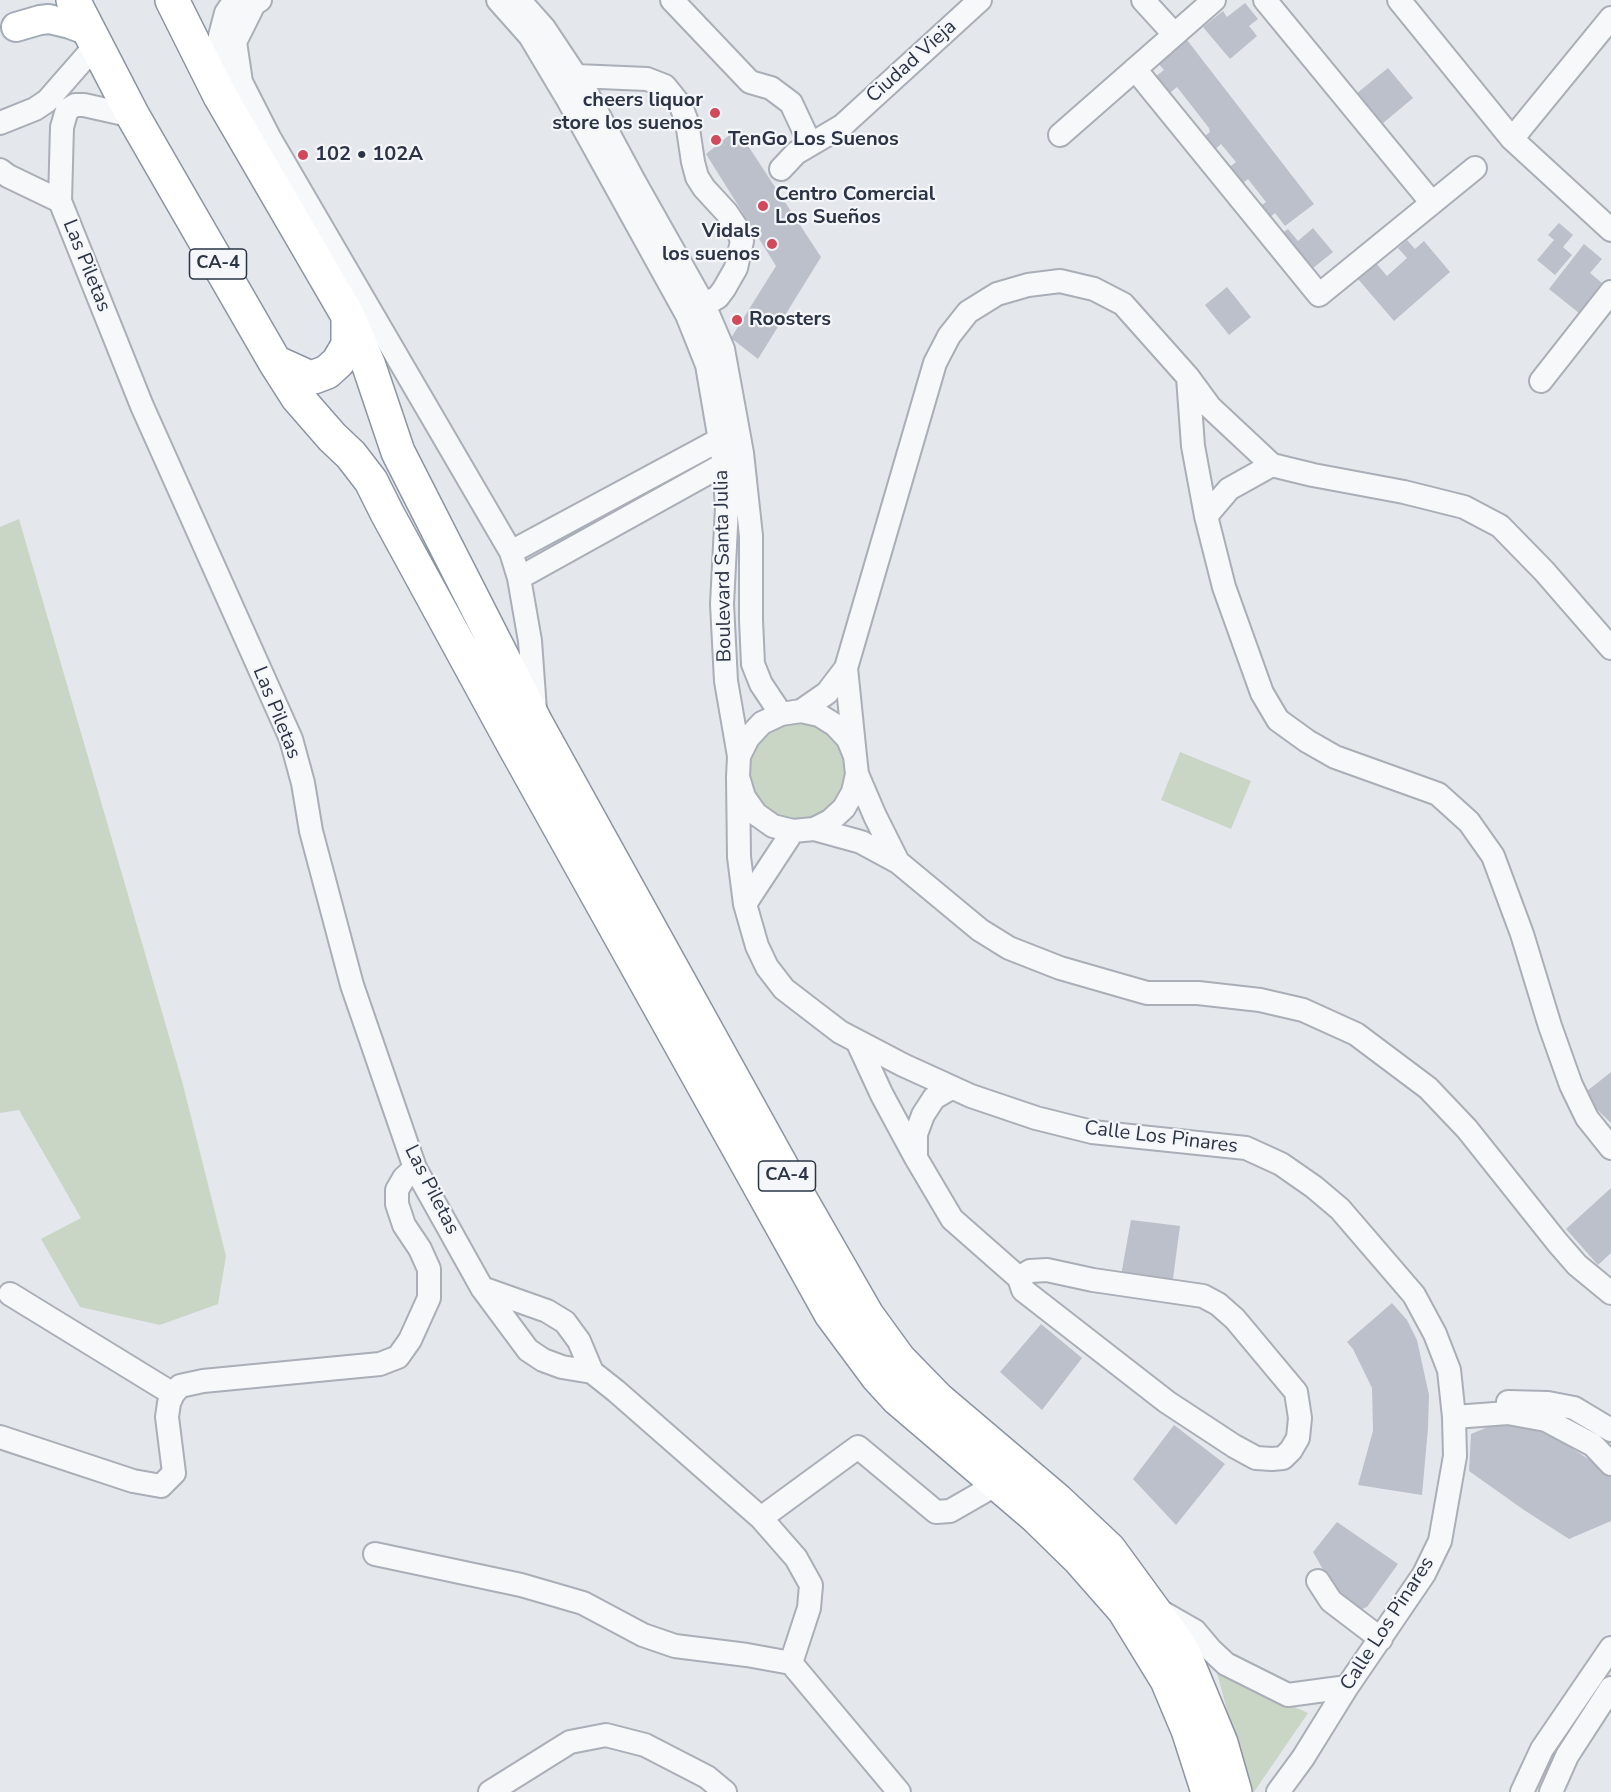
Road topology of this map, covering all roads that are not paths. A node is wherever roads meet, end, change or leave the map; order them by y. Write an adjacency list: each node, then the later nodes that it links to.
1 (33, 0): 15 (main road)
2 (73, 0): 17 (highway, CA-4)
3 (172, 0): 20 (highway, CA-4)
4 (235, 0): 20 (street)
5 (260, 0): 35 (street)
6 (498, 0): 37 (street)
7 (519, 0): 19 (street)
8 (672, 0): 27 (street)
9 (980, 0): 27 (street, Ciudad Vieja)
10 (1143, 0): 16 (street)
11 (1214, 0): 16 (street)
12 (1265, 0): 32 (street)
13 (1403, 2): 25 (street)
14 (1611, 18): 25 (street)
15 (8, 33): 17 (main road)
16 (1174, 34): 18 (street)
17 (93, 38): 21 (street); 22 (highway, CA-4)
18 (1135, 69): 24 (street); 32 (street)
19 (576, 76): 37 (street); 37 (street)
20 (220, 96): 34 (highway, CA-4)
21 (35, 109): 23 (street); 26 (street)
22 (133, 116): 26 (street, Las Piletas); 39 (highway, CA-4)
23 (0, 123)
24 (1060, 135)
25 (1512, 139): 33 (street)
26 (61, 142): 31 (street, Las Piletas)
27 (812, 143): 29 (street, Ciudad Vieja)
28 (1475, 168): 32 (street)
29 (781, 169)
30 (0, 170): 31 (street)
31 (60, 201): 61 (street, Las Piletas)
32 (1432, 203)
33 (1611, 230)
34 (302, 240): 35 (highway); 38 (highway, CA-4)
35 (349, 272): 46 (street)
36 (1611, 292): 41 (street)
37 (696, 311): 42 (street, Boulevard Santa Julia)
38 (348, 316): 39 (highway); 51 (highway, CA-4)
39 (275, 362): 72 (highway, CA-4)
40 (1188, 377): 44 (street); 45 (street); 49 (street)
41 (1541, 381)
42 (729, 434): 43 (street, Boulevard Santa Julia); 46 (street)
43 (733, 459): 47 (street); 50 (street); 53 (street, Boulevard Santa Julia)
44 (1272, 465): 45 (street); 48 (street)
45 (1206, 516): 59 (street)
46 (511, 552): 47 (street)
47 (519, 578): 51 (street)
48 (1611, 648)
49 (846, 668): 50 (street); 52 (street)
50 (791, 713): 52 (street); 53 (street)
51 (536, 723): 76 (highway, CA-4)
52 (856, 765): 54 (street); 55 (street)
53 (739, 767): 54 (street); 56 (street, Calle Los Pinares)
54 (803, 830): 55 (street); 56 (street)
55 (898, 861): 65 (street)
56 (745, 904): 57 (street, Calle Los Pinares)
57 (857, 1041): 58 (street, Calle Los Pinares); 60 (street)
58 (951, 1088): 60 (street); 68 (street, Calle Los Pinares)
59 (1611, 1148)
60 (915, 1158): 62 (street)
61 (415, 1168): 63 (street, Las Piletas); 67 (street)
62 (1019, 1278): 62 (street)
63 (482, 1288): 66 (street, Las Piletas); 66 (street, Las Piletas)
64 (10, 1293): 67 (street)
65 (1611, 1293)
66 (592, 1372): 73 (street, Las Piletas)
67 (173, 1394): 70 (street)
68 (1453, 1409): 69 (street); 71 (street); 77 (street, Calle Los Pinares)
69 (1611, 1430)
70 (0, 1437)
71 (1611, 1464)
72 (997, 1484): 73 (street); 85 (highway, CA-4)
73 (760, 1518): 79 (street, Las Piletas)
74 (375, 1554): 79 (street)
75 (1318, 1581): 77 (street)
76 (1152, 1606): 80 (street); 86 (highway, CA-4)
77 (1381, 1639): 80 (street, Calle Los Pinares)
78 (1611, 1648): 88 (street)
79 (791, 1663): 84 (street)
80 (1347, 1687): 87 (street, Calle Los Pinares)
81 (1611, 1688): 89 (street)
82 (490, 1792): 83 (street)
83 (725, 1792)
84 (899, 1792)
85 (1208, 1792)
86 (1235, 1792)
87 (1278, 1792)
88 (1522, 1792)
89 (1551, 1792)

